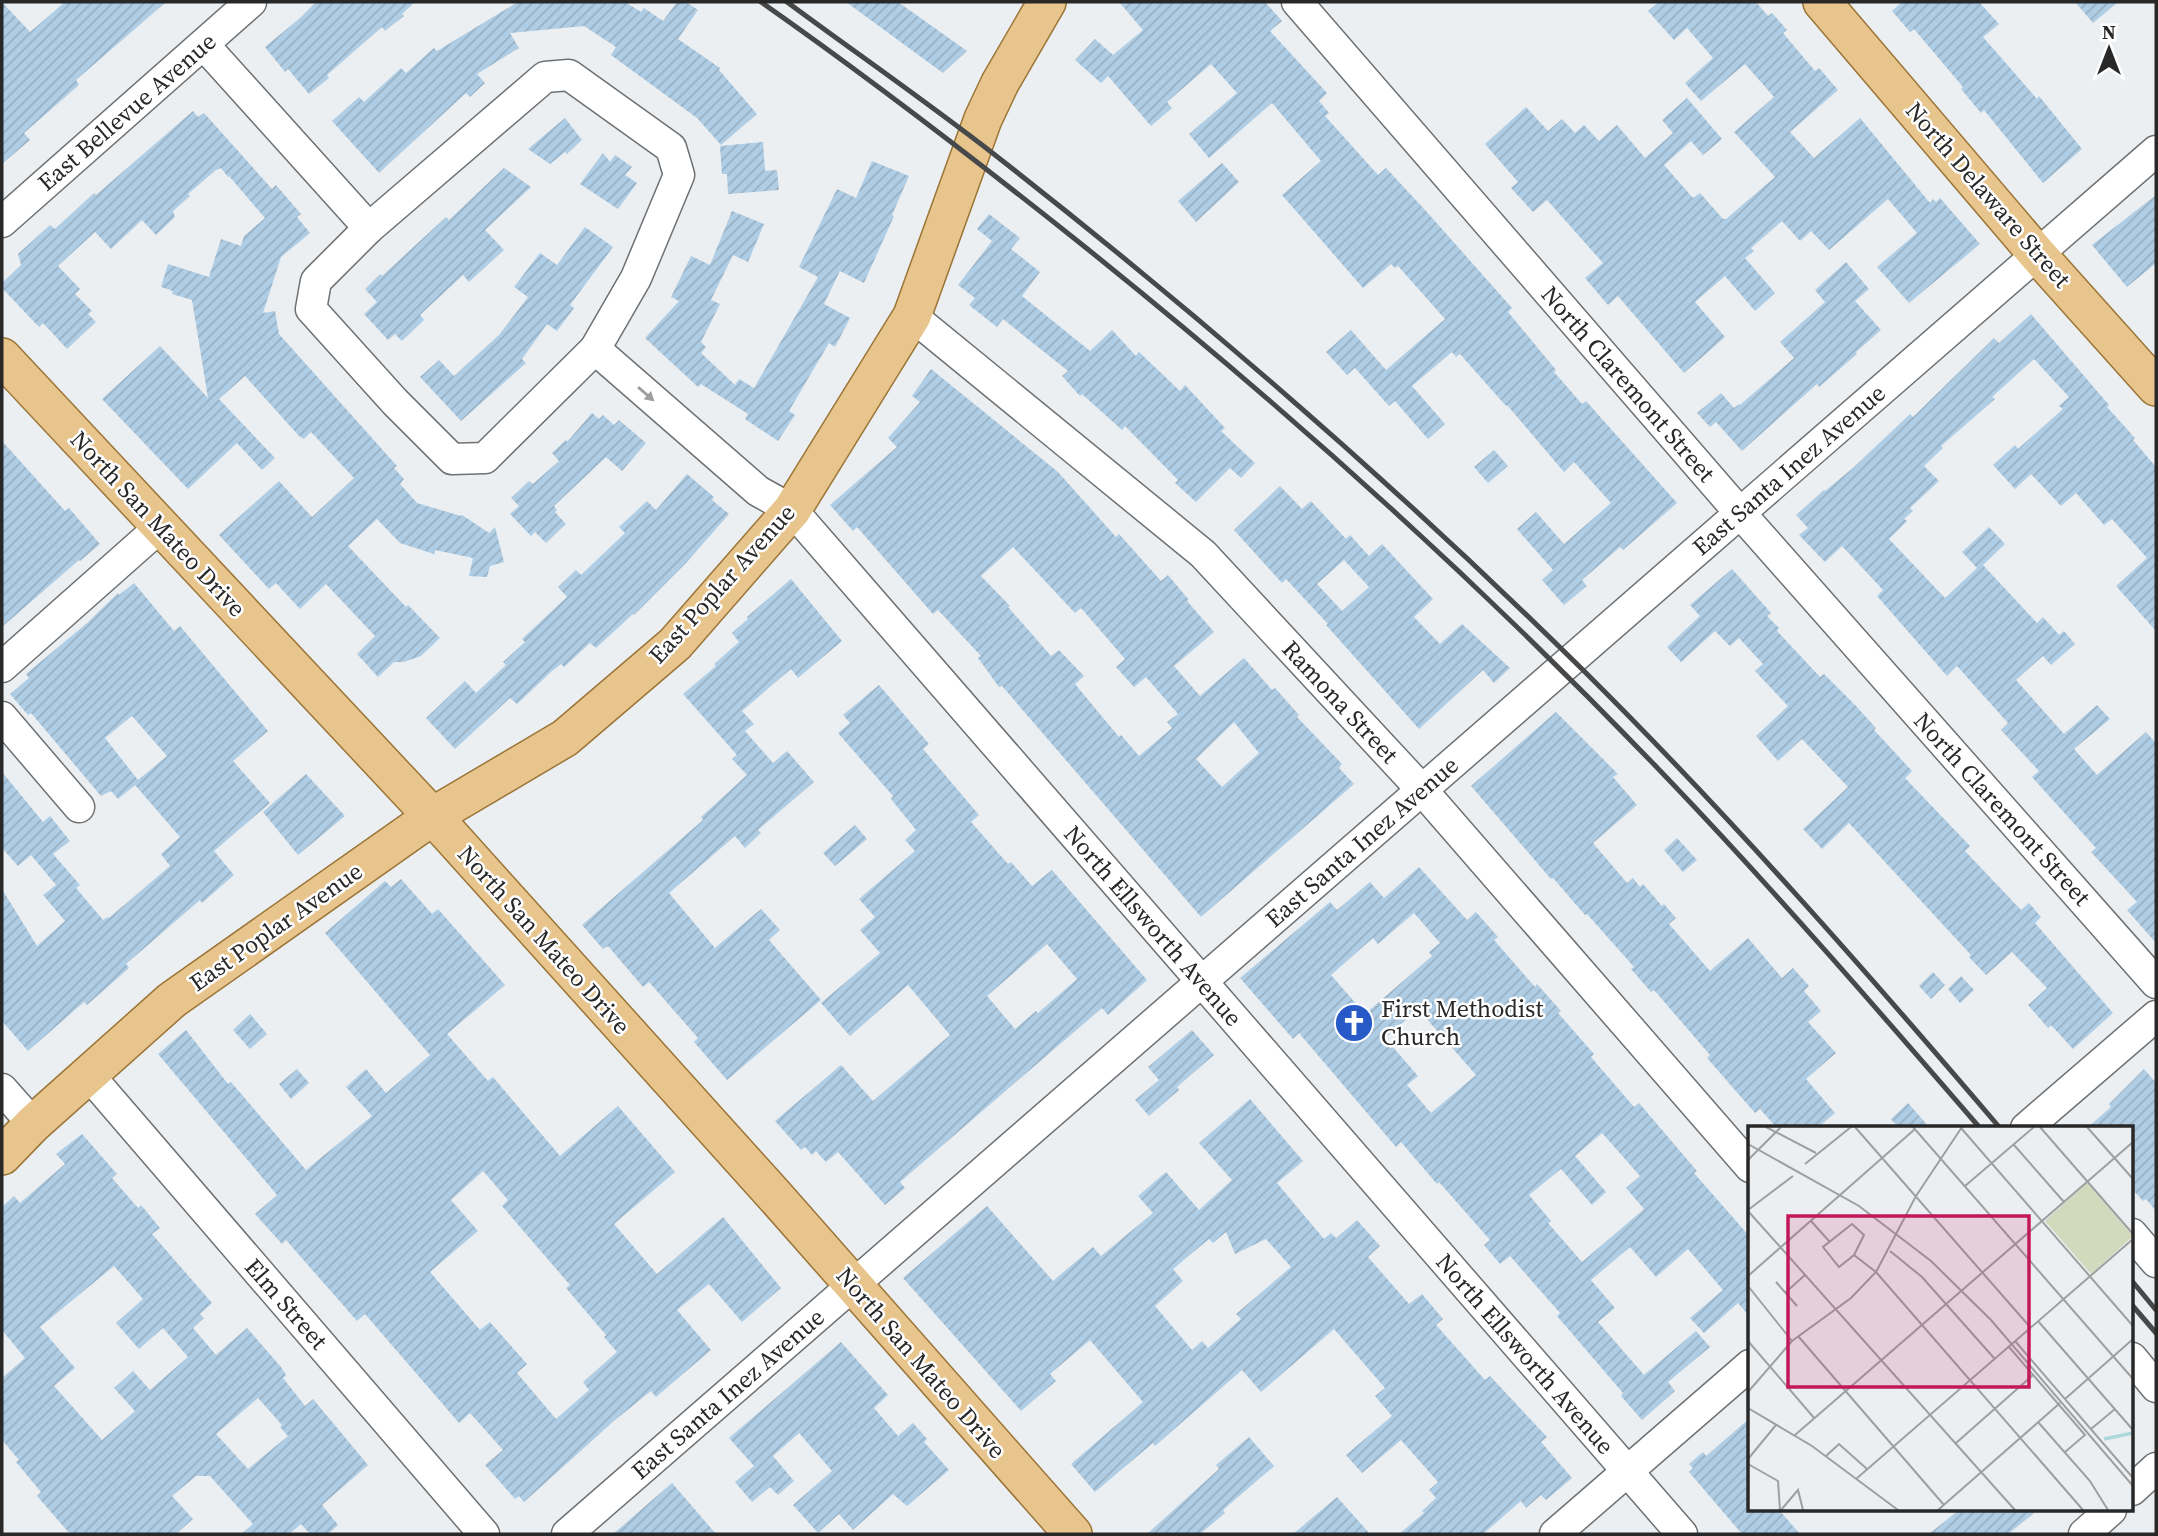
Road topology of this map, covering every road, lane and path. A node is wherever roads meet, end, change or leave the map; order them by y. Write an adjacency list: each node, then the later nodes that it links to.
1 (251, 2): 5 (street, East Bellevue Avenue)
2 (1047, 2): 10 (main road, East Poplar Avenue)
3 (1297, 2): 15 (street, North Claremont Street)
4 (1822, 2): 9 (main road, North Delaware Street)
5 (204, 45): 7 (street, East Bellevue Avenue); 8 (street)
6 (2156, 151): 9 (street, East Santa Inez Avenue)
7 (2, 222)
8 (369, 228): 11 (street); 11 (street)
9 (2037, 254): 13 (main road, North Delaware Street); 15 (street, East Santa Inez Avenue)
10 (912, 316): 14 (main road, East Poplar Avenue); 19 (street, Ramona Street)
11 (595, 349): 14 (street, North Ellsworth Avenue, one-way to 14)
12 (2, 357): 16 (main road, North San Mateo Drive)
13 (2156, 387)
14 (792, 510): 21 (main road, East Poplar Avenue); 22 (street, North Ellsworth Avenue)
15 (1740, 513): 19 (street, East Santa Inez Avenue); 23 (street, North Claremont Street)
16 (160, 527): 17 (street); 21 (main road, North San Mateo Drive)
17 (2, 667)
18 (2, 717): 20 (street)
19 (1422, 790): 22 (street, East Santa Inez Avenue); 30 (street, Ramona Street)
20 (79, 807)
21 (433, 816): 25 (main road, East Poplar Avenue); 33 (main road, North San Mateo Drive)
22 (1202, 982): 33 (street, East Santa Inez Avenue); 38 (street, North Ellsworth Avenue)
23 (2156, 983)
24 (2156, 1016): 28 (street)
25 (88, 1074): 27 (main road, East Poplar Avenue); 41 (street, Elm Street)
26 (2, 1089): 27 (street)
27 (33, 1124): 29 (main road, East Poplar Avenue)
28 (2033, 1126)
29 (2, 1156)
30 (1748, 1165)
31 (2134, 1236): 32 (street)
32 (2156, 1262)
33 (853, 1285): 42 (street, East Santa Inez Avenue); 43 (main road, North San Mateo Drive)
34 (2134, 1360): 36 (street)
35 (1748, 1367): 38 (street)
36 (2156, 1387)
37 (2156, 1468): 39 (street)
38 (1628, 1472): 44 (street); 45 (street, North Ellsworth Avenue)
39 (2134, 1488)
40 (2109, 1512): 46 (street)
41 (484, 1534)
42 (567, 1534)
43 (1073, 1534)
44 (1555, 1534)
45 (1682, 1534)
46 (2084, 1534)

